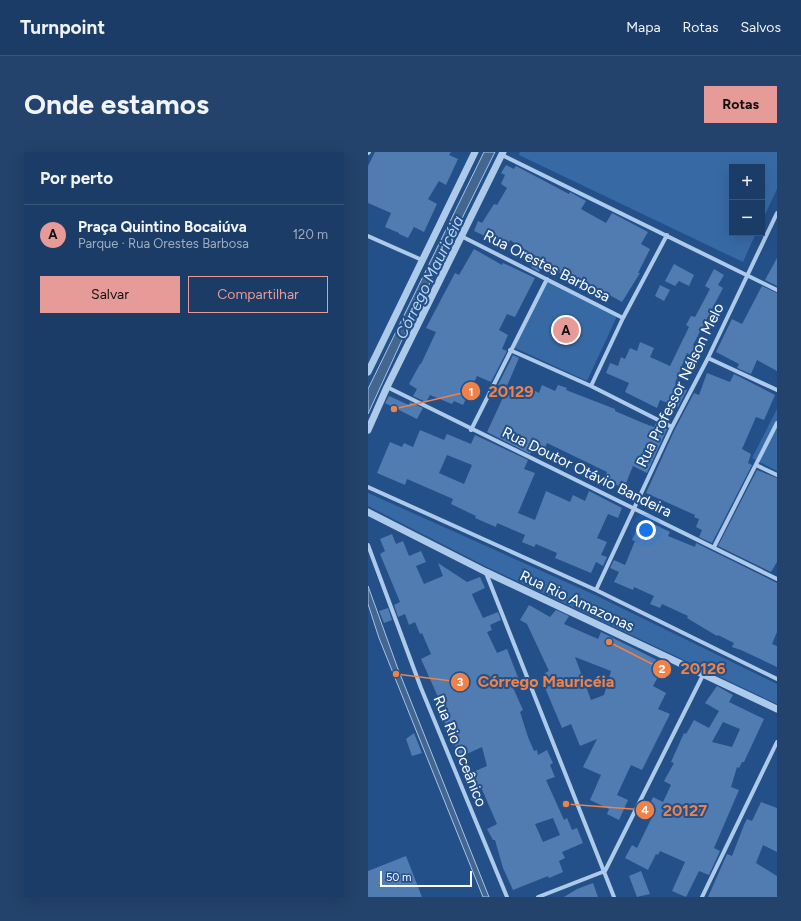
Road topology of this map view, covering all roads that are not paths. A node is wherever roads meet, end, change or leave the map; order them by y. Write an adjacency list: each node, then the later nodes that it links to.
1 (475, 152): 7 (street)
2 (502, 154): 4 (street); 6 (street)
3 (777, 213): 8 (street, Rua Professor Nélson Melo)
4 (667, 235): 8 (street); 11 (street)
5 (368, 236): 7 (street)
6 (461, 236): 9 (street, Rua Orestes Barbosa); 16 (street)
7 (422, 260): 14 (street)
8 (748, 275): 10 (street); 13 (street, Rua Professor Nélson Melo)
9 (547, 279): 11 (street, Rua Orestes Barbosa); 12 (street)
10 (777, 290)
11 (623, 318): 15 (street)
12 (510, 350): 15 (street); 21 (street)
13 (708, 358): 17 (street); 19 (street, Rua Professor Nélson Melo)
14 (368, 372)
15 (591, 386): 19 (street)
16 (387, 387): 20 (street); 21 (street, Rua Doutor Otávio Bandeira)
17 (777, 390)
18 (777, 423): 22 (street)
19 (672, 427): 25 (street, Rua Professor Nélson Melo)
20 (368, 430)
21 (471, 430): 25 (street, Rua Doutor Otávio Bandeira)
22 (756, 465): 23 (street); 28 (street)
23 (777, 475)
24 (368, 487): 31 (street, Rua Rio Amazonas)
25 (634, 508): 28 (street, Rua Doutor Otávio Bandeira); 31 (street, Rua Professor Nélson Melo)
26 (368, 512): 29 (street, Rua Rio Amazonas)
27 (368, 545): 37 (street, Rua Rio Oceânico)
28 (714, 548): 30 (street, Rua Doutor Otávio Bandeira)
29 (486, 572): 32 (street, Rua Rio Amazonas); 36 (street)
30 (777, 579)
31 (596, 590): 33 (street, Rua Rio Amazonas)
32 (703, 675): 34 (street, Rua Rio Amazonas); 36 (street)
33 (777, 679)
34 (777, 709)
35 (777, 742): 40 (street)
36 (605, 871): 38 (street); 39 (street)
37 (507, 897)
38 (538, 897)
39 (614, 897)
40 (702, 897)

